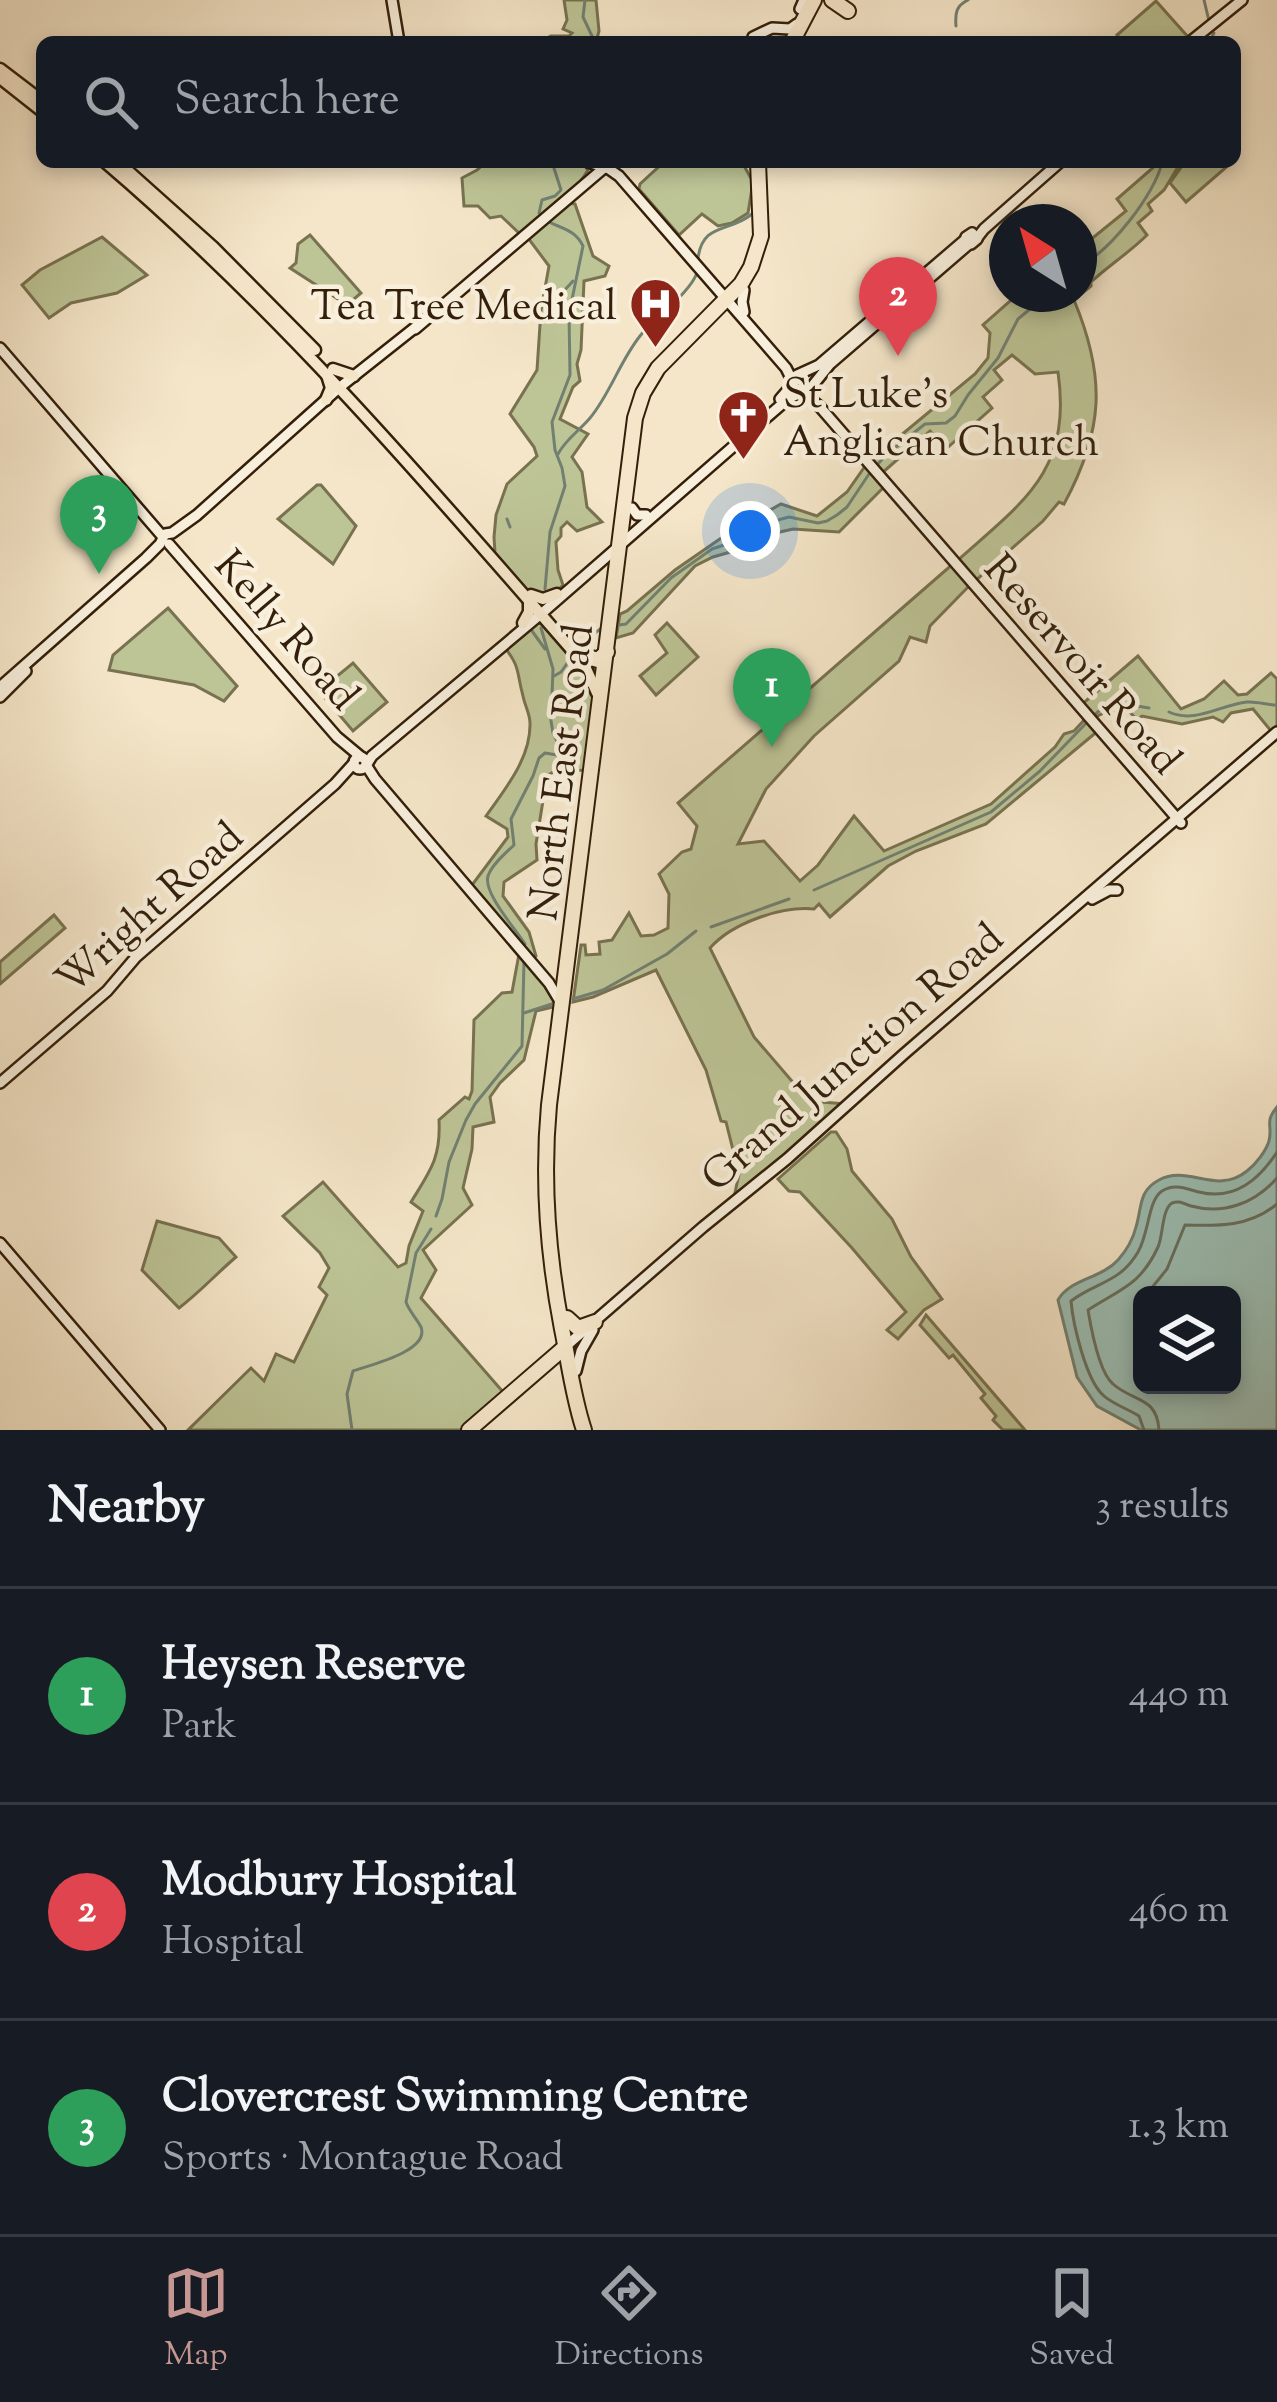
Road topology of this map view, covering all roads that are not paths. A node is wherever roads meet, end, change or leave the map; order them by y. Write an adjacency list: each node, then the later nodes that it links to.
1 (392, 0): 6 (main road)
2 (832, 0): 4 (highway)
3 (1244, 0): 8 (main road)
4 (848, 11)
5 (799, 17): 7 (main road)
6 (398, 36)
7 (754, 36)
8 (1200, 36)
9 (0, 74): 10 (main road); 11 (main road)
10 (36, 97)
11 (36, 106)
12 (112, 168): 24 (main road)
13 (125, 168): 24 (main road)
14 (591, 168): 20 (main road)
15 (601, 168): 20 (main road)
16 (610, 168): 21 (main road, Reservoir Road)
17 (610, 168): 22 (main road, Reservoir Road)
18 (762, 168): 22 (highway, North East Road)
19 (1050, 168): 25 (main road)
20 (585, 184): 21 (main road); 26 (main road)
21 (634, 194): 22 (main road, Reservoir Road)
22 (730, 300): 25 (main road, Reservoir Road); 27 (highway, North East Road); 27 (highway, North East Road)
23 (0, 348): 30 (main road, Kelly Road)
24 (329, 370): 26 (main road); 26 (main road)
25 (802, 384): 28 (main road); 29 (main road, Wright Road); 46 (main road, Reservoir Road)
26 (347, 390): 30 (main road); 33 (main road)
27 (640, 408): 28 (highway, North East Road); 29 (highway, North East Road)
28 (639, 512): 29 (highway, North East Road)
29 (625, 537): 31 (highway, North East Road); 32 (main road, Wright Road); 35 (highway, North East Road)
30 (169, 538): 36 (main road); 45 (main road, Kelly Road)
31 (611, 563): 34 (main road, Wright Road); 35 (highway, North East Road)
32 (557, 594): 33 (main road); 34 (main road, Wright Road)
33 (530, 597): 34 (main road); 34 (main road)
34 (537, 615): 38 (main road); 42 (main road); 45 (main road, Wright Road)
35 (614, 626): 37 (highway, North East Road); 39 (highway, North East Road)
36 (59, 638): 40 (main road); 41 (main road)
37 (607, 652): 38 (highway); 39 (highway, North East Road)
38 (584, 656): 39 (main road)
39 (607, 684): 42 (highway, North East Road); 50 (highway, North East Road)
40 (0, 687)
41 (0, 697)
42 (600, 708): 50 (highway, North East Road)
43 (1277, 735): 44 (main road, Grand Junction Road)
44 (1248, 762): 48 (main road, Grand Junction Road); 49 (main road, Grand Junction Road)
45 (360, 764): 56 (main road, Kelly Road); 58 (main road, Wright Road)
46 (1148, 784): 47 (main road, Reservoir Road); 48 (main road); 49 (main road, Reservoir Road)
47 (1162, 804): 49 (main road, Reservoir Road); 51 (main road)
48 (1187, 811): 49 (main road, Grand Junction Road)
49 (1179, 821): 51 (main road, Grand Junction Road); 52 (main road, Grand Junction Road)
50 (588, 822): 56 (highway, North East Road)
51 (1157, 837): 52 (main road, Grand Junction Road)
52 (1112, 881): 53 (main road, Grand Junction Road); 53 (main road, Grand Junction Road)
53 (1044, 936): 54 (main road, Grand Junction Road); 55 (main road, Grand Junction Road)
54 (1025, 956): 55 (main road); 57 (main road, Grand Junction Road)
55 (1006, 965): 57 (main road, Grand Junction Road)
56 (563, 982): 61 (highway, North East Road)
57 (961, 1008): 60 (main road, Grand Junction Road)
58 (0, 1083)
59 (0, 1243): 65 (main road)
60 (594, 1326): 61 (main road, Grand Junction Road); 61 (highway); 63 (main road)
61 (567, 1340): 62 (highway, Grand Junction Road); 63 (highway, North East Road)
62 (544, 1369): 63 (highway); 64 (highway, Grand Junction Road)
63 (574, 1376): 68 (highway, North East Road)
64 (504, 1403): 66 (highway, Grand Junction Road); 67 (highway, Grand Junction Road)
65 (160, 1430)
66 (469, 1430)
67 (478, 1430)
68 (588, 1430)

